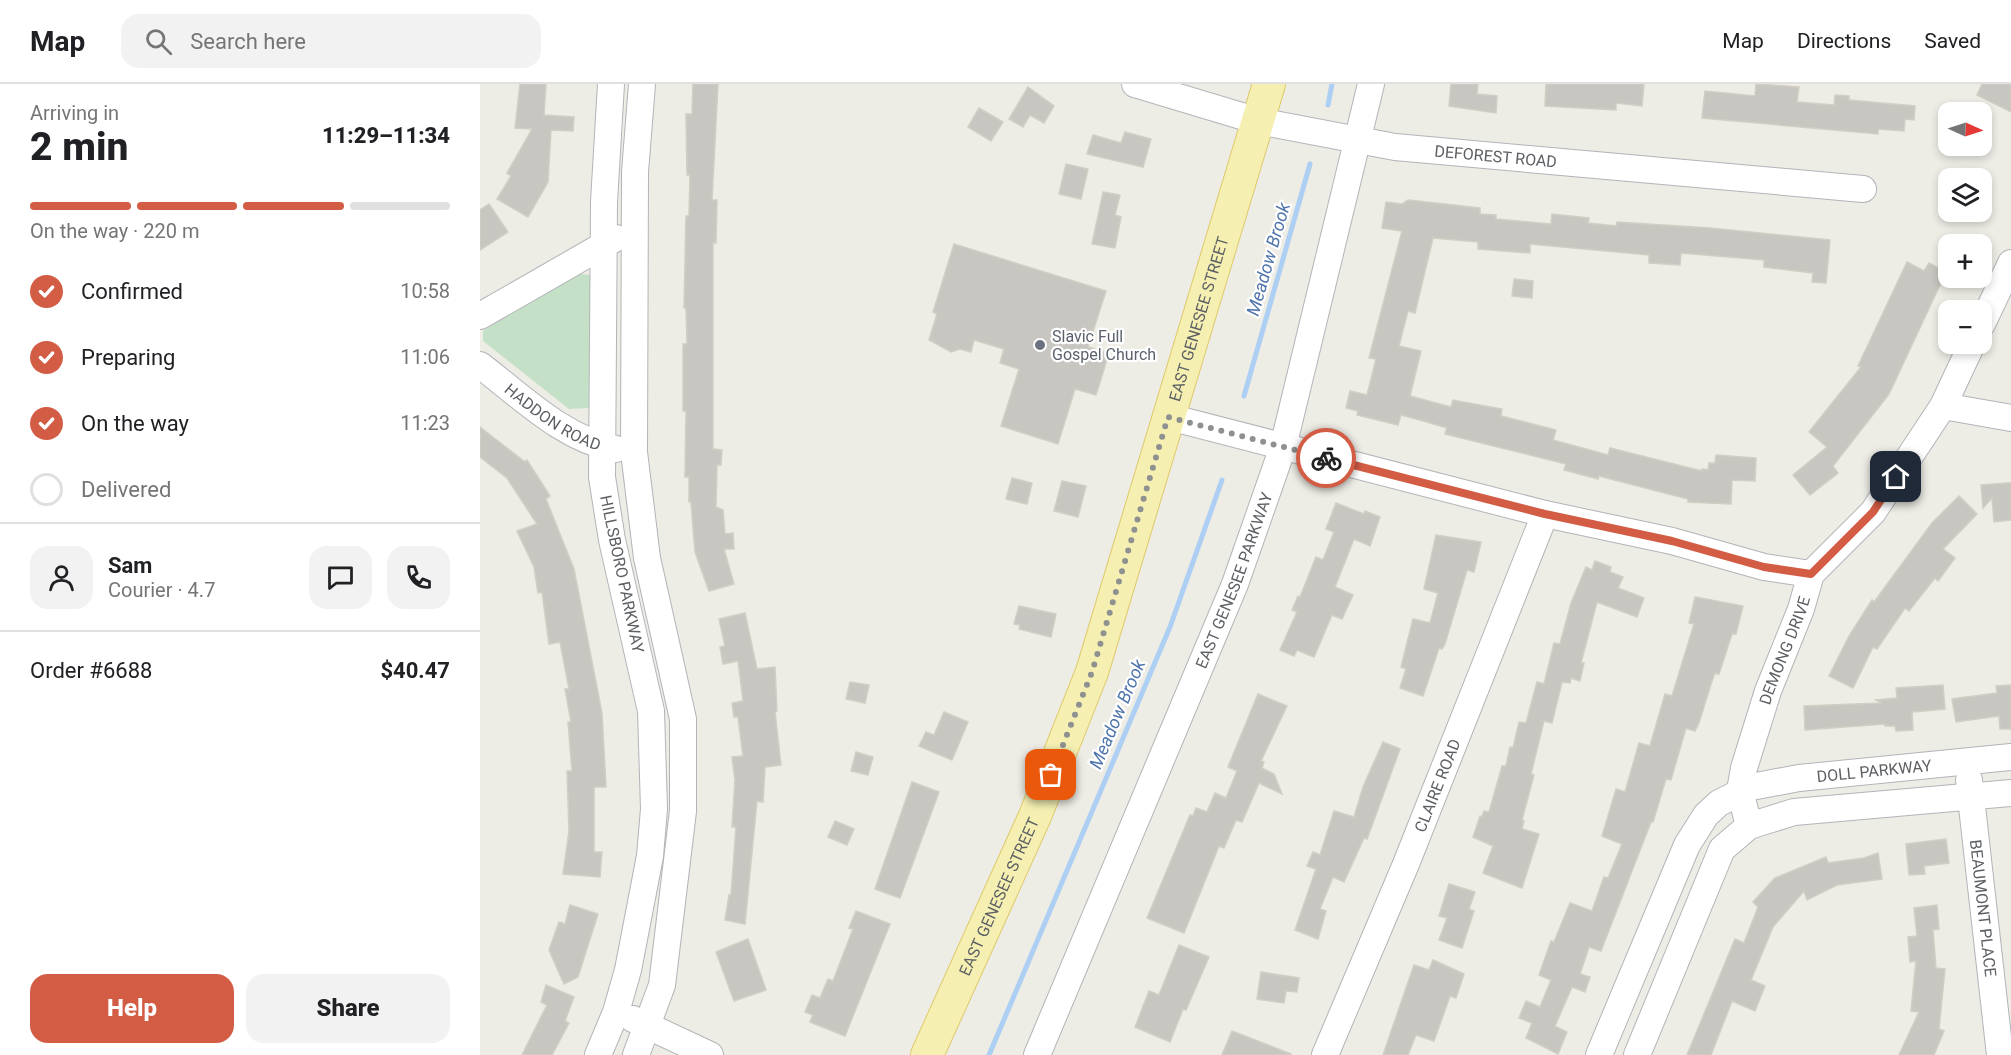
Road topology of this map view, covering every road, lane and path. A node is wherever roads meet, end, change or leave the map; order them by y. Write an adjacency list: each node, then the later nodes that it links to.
1 (611, 84): 10 (street, HILLSBORO PARKWAY)
2 (642, 84): 9 (street, HILLSBORO PARKWAY)
3 (1135, 84): 6 (street, DEFOREST ROAD)
4 (1269, 84): 6 (main road, EAST GENESEE STREET)
5 (1371, 84): 7 (street, EAST GENESEE PARKWAY)
6 (1258, 121): 7 (street, DEFOREST ROAD); 17 (main road, EAST GENESEE STREET)
7 (1358, 140): 8 (street, DEFOREST ROAD); 20 (street, EAST GENESEE PARKWAY)
8 (1863, 189)
9 (635, 227): 10 (street); 21 (street, HILLSBORO PARKWAY)
10 (605, 244): 13 (street); 19 (street, HILLSBORO PARKWAY)
11 (2011, 262): 12 (street)
12 (1992, 303)
13 (480, 316)
14 (1967, 354): 16 (street, DEMONG DRIVE)
15 (480, 365): 19 (street, HADDON ROAD)
16 (1943, 406): 18 (street); 23 (street, DEMONG DRIVE)
17 (1168, 417): 20 (street); 35 (main road, EAST GENESEE STREET)
18 (2011, 418)
19 (603, 446): 21 (street, HADDON ROAD); 30 (street, HILLSBORO PARKWAY)
20 (1283, 447): 22 (street); 36 (street, EAST GENESEE PARKWAY)
21 (634, 452): 31 (street, HILLSBORO PARKWAY)
22 (1545, 514): 23 (street); 37 (street, CLAIRE ROAD)
23 (1811, 574): 26 (street, DEMONG DRIVE)
24 (2011, 757): 25 (street, DOLL PARKWAY)
25 (1967, 762): 26 (street, DOLL PARKWAY); 28 (street, BEAUMONT PLACE)
26 (1740, 791): 29 (street); 38 (street)
27 (2011, 793): 28 (street, DOLL PARKWAY)
28 (1971, 795): 29 (street, DOLL PARKWAY); 40 (street, BEAUMONT PLACE)
29 (1749, 826): 39 (street)
30 (616, 1012): 31 (street); 32 (street, HILLSBORO PARKWAY)
31 (649, 1026): 33 (street, HILLSBORO PARKWAY); 34 (street)
32 (598, 1055)
33 (636, 1055)
34 (710, 1055)
35 (927, 1055)
36 (1037, 1055)
37 (1325, 1055)
38 (1599, 1055)
39 (1637, 1055)
40 (2000, 1055)

